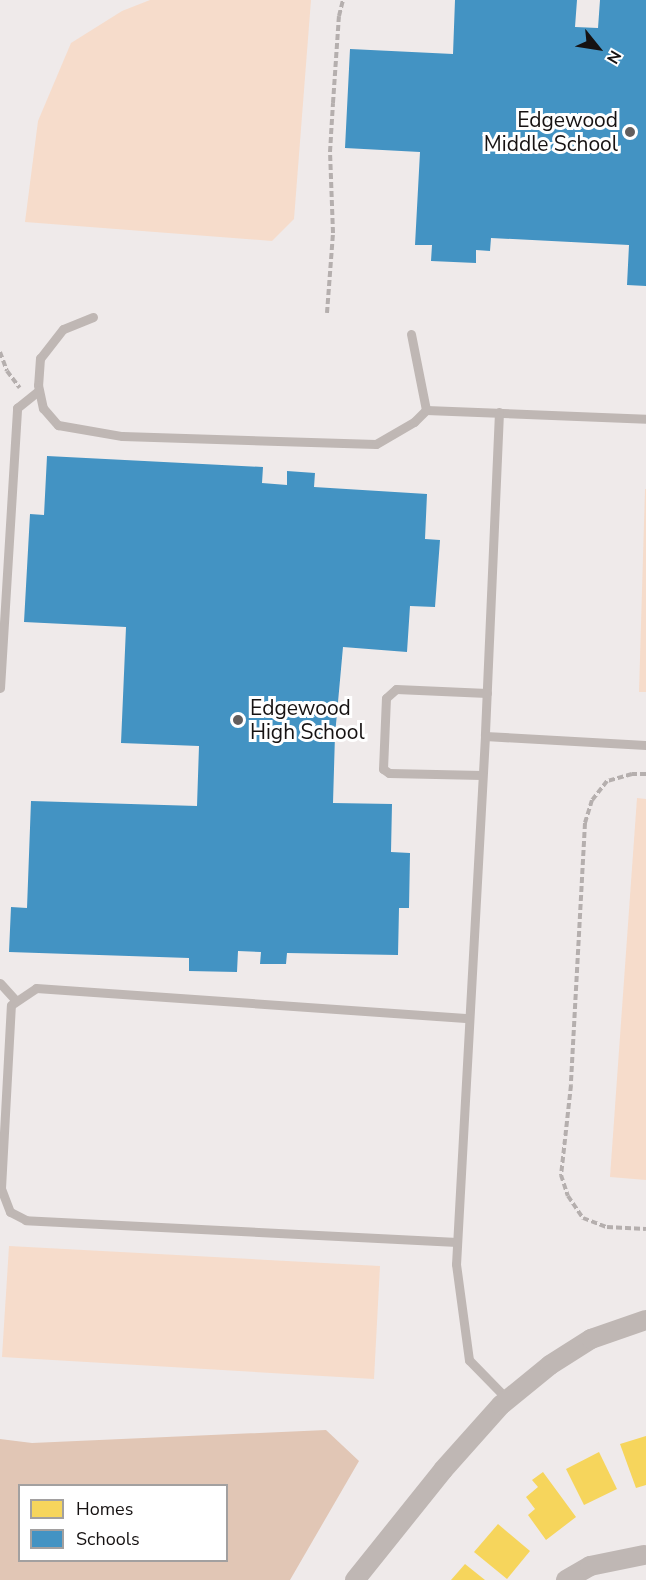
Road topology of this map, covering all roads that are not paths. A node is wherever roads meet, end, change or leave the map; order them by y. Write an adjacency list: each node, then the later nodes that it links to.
1 (93, 317): 3 (lane)
2 (411, 334): 4 (lane)
3 (39, 390): 4 (lane); 7 (lane)
4 (426, 410): 5 (lane)
5 (499, 412): 6 (lane); 8 (lane)
6 (646, 419)
7 (0, 688)
8 (487, 693): 9 (lane); 11 (lane)
9 (485, 736): 10 (lane); 11 (lane)
10 (646, 745)
11 (482, 775): 14 (lane)
12 (0, 983): 13 (lane)
13 (16, 1001): 14 (lane); 15 (lane)
14 (469, 1018): 15 (lane)
15 (458, 1242): 17 (lane)
16 (646, 1320): 17 (street)
17 (508, 1400): 19 (street)
18 (644, 1555): 20 (street)
19 (355, 1580)
20 (566, 1580)

